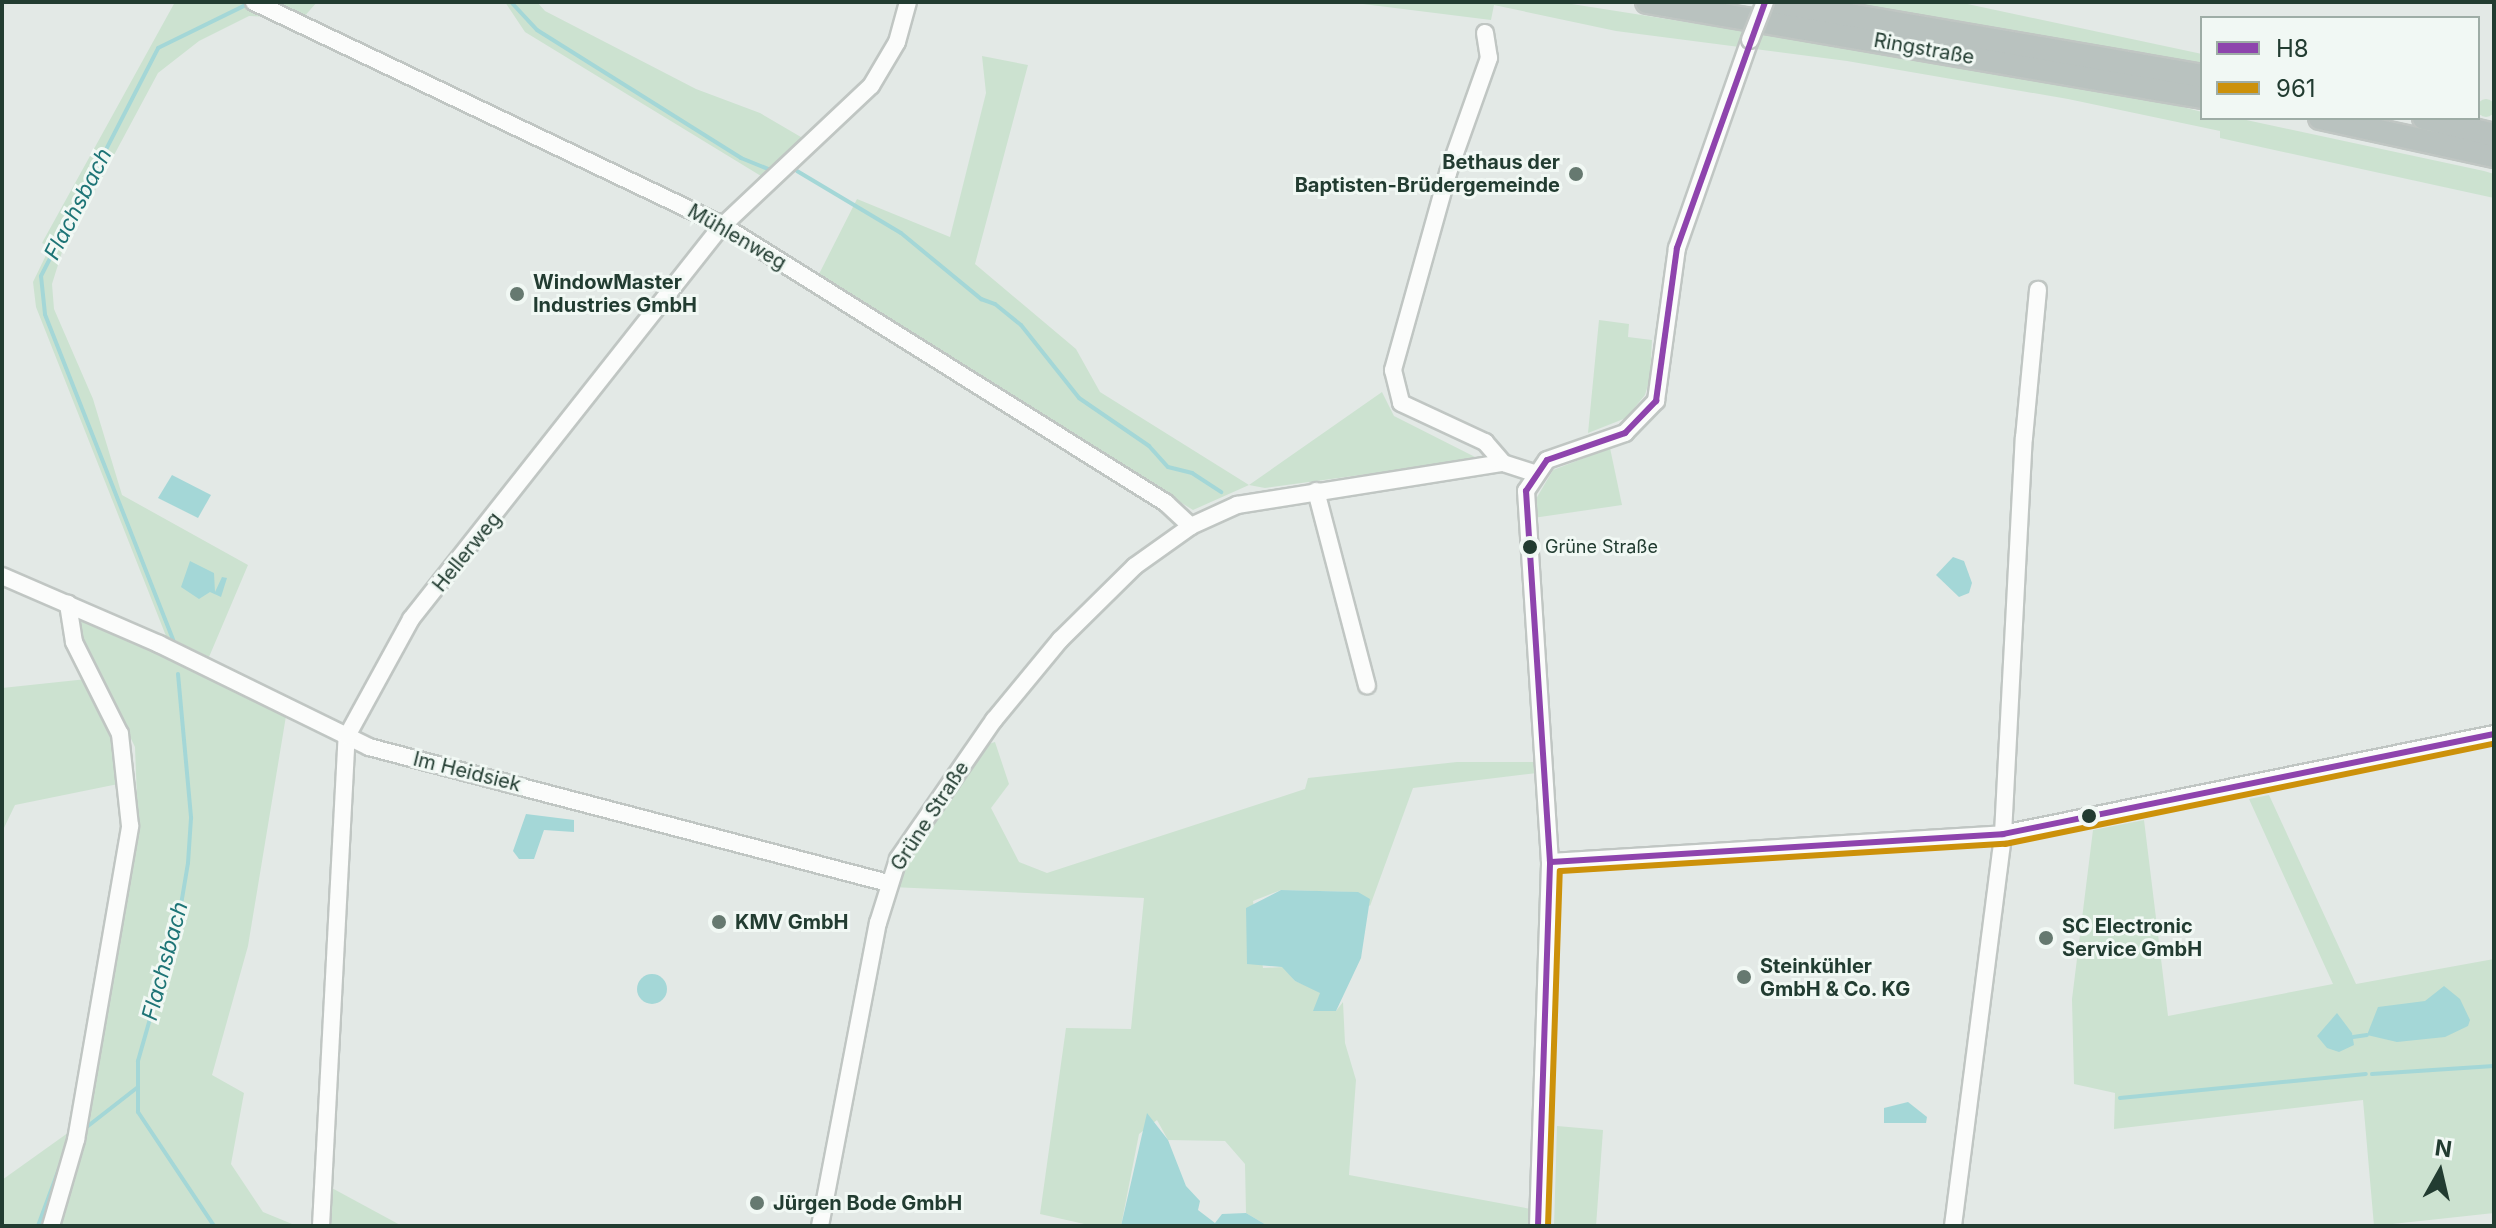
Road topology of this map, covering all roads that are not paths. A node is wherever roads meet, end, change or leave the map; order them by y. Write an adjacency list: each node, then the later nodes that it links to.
1 (254, 2): 14 (street, Mühlenweg)
2 (908, 2): 14 (street, Hellerweg)
3 (1647, 2): 8 (highway, Ringstraße)
4 (1765, 2): 17 (street, bridge)
5 (1774, 2): 7 (highway, Ringstraße)
6 (1485, 33): 16 (street, Grüne Straße)
7 (2200, 76)
8 (2200, 97)
9 (2330, 120): 12 (highway)
10 (2430, 120): 11 (highway)
11 (2493, 140): 12 (highway)
12 (2449, 143): 13 (highway)
13 (2494, 166)
14 (722, 225): 19 (street, Mühlenweg); 24 (street, Hellerweg)
15 (2038, 290): 25 (street)
16 (1503, 463): 17 (street, Grüne Straße); 18 (street, Grüne Straße)
17 (1534, 473): 26 (street)
18 (1316, 491): 19 (street, Grüne Straße); 22 (street)
19 (1191, 526): 27 (street, Grüne Straße)
20 (2, 576): 21 (street, Im Heidsiek)
21 (68, 603): 24 (street, Im Heidsiek); 28 (street)
22 (1367, 685)
23 (2494, 734): 25 (street)
24 (347, 736): 27 (street, Im Heidsiek); 29 (street, Hellerweg)
25 (2003, 834): 26 (street); 32 (street)
26 (1550, 862): 31 (street)
27 (888, 883): 30 (street, Grüne Straße)
28 (51, 1226)
29 (321, 1226)
30 (820, 1226)
31 (1538, 1226)
32 (1953, 1226)

